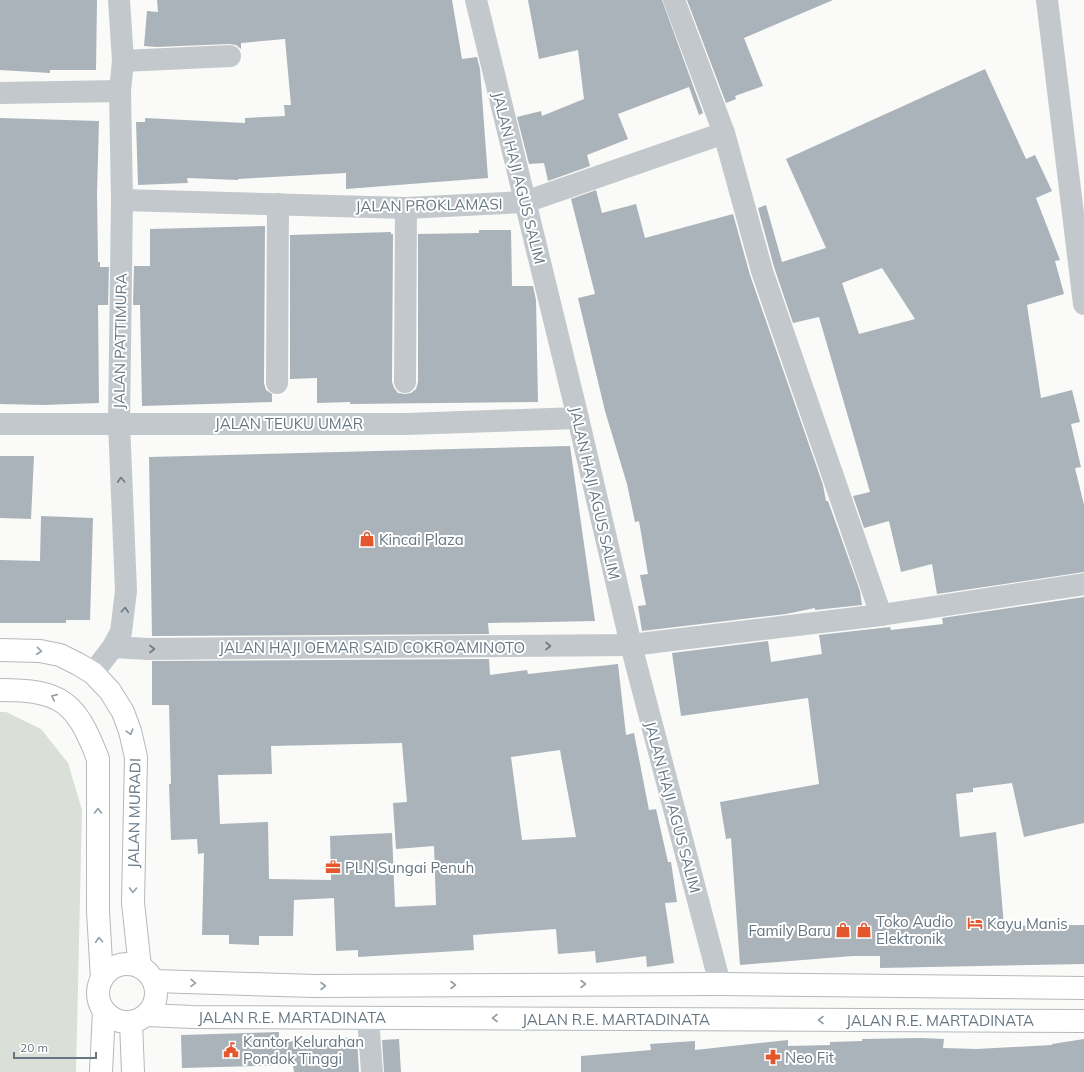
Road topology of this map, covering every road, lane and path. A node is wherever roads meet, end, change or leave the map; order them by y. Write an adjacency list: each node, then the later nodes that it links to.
1 (119, 0): 6 (street, JALAN PATTIMURA)
2 (476, 0): 11 (street, JALAN HAJI AGUS SALIM)
3 (674, 0): 9 (street)
4 (1047, 0): 14 (street)
5 (230, 56): 6 (street)
6 (123, 62): 7 (street, JALAN PATTIMURA)
7 (120, 91): 8 (street); 10 (street, JALAN PATTIMURA)
8 (0, 93)
9 (724, 133): 11 (street, JALAN PROKLAMASI); 21 (street)
10 (122, 200): 12 (street, JALAN PROKLAMASI); 18 (street, JALAN PATTIMURA)
11 (525, 202): 13 (street, JALAN PROKLAMASI); 17 (street, JALAN HAJI AGUS SALIM)
12 (278, 204): 13 (street, JALAN PROKLAMASI); 16 (street)
13 (406, 208): 15 (street)
14 (1084, 304)
15 (405, 382)
16 (277, 383)
17 (578, 418): 18 (street, JALAN TEUKU UMAR); 22 (street, JALAN HAJI AGUS SALIM)
18 (119, 423): 19 (street, JALAN TEUKU UMAR); 23 (street, JALAN PATTIMURA, one-way to 18)
19 (0, 424)
20 (1084, 584): 21 (street, JALAN HAJI OEMAR SAID COKROAMINOTO)
21 (881, 615): 22 (street, JALAN HAJI OEMAR SAID COKROAMINOTO)
22 (631, 645): 23 (street, JALAN HAJI OEMAR SAID COKROAMINOTO, one-way to 22); 29 (street, JALAN HAJI AGUS SALIM)
23 (114, 647): 25 (street, JALAN PATTIMURA)
24 (0, 650): 25 (highway, JALAN MURADI, one-way to 25)
25 (93, 674): 27 (highway, JALAN MURADI, one-way to 27)
26 (0, 690): 28 (highway, one-way to 26)
27 (147, 974): 28 (highway); 29 (highway, JALAN R.E. MARTADINATA, one-way to 29); 32 (highway)
28 (102, 979): 31 (highway)
29 (720, 984): 30 (highway, JALAN R.E. MARTADINATA)
30 (1084, 988)
31 (104, 1011): 32 (highway); 35 (highway)
32 (139, 1018): 33 (highway, JALAN R.E. MARTADINATA); 36 (highway)
33 (368, 1018): 34 (highway, JALAN R.E. MARTADINATA, one-way to 33); 37 (street)
34 (1084, 1021)
35 (100, 1072)
36 (133, 1072)
37 (372, 1072)

